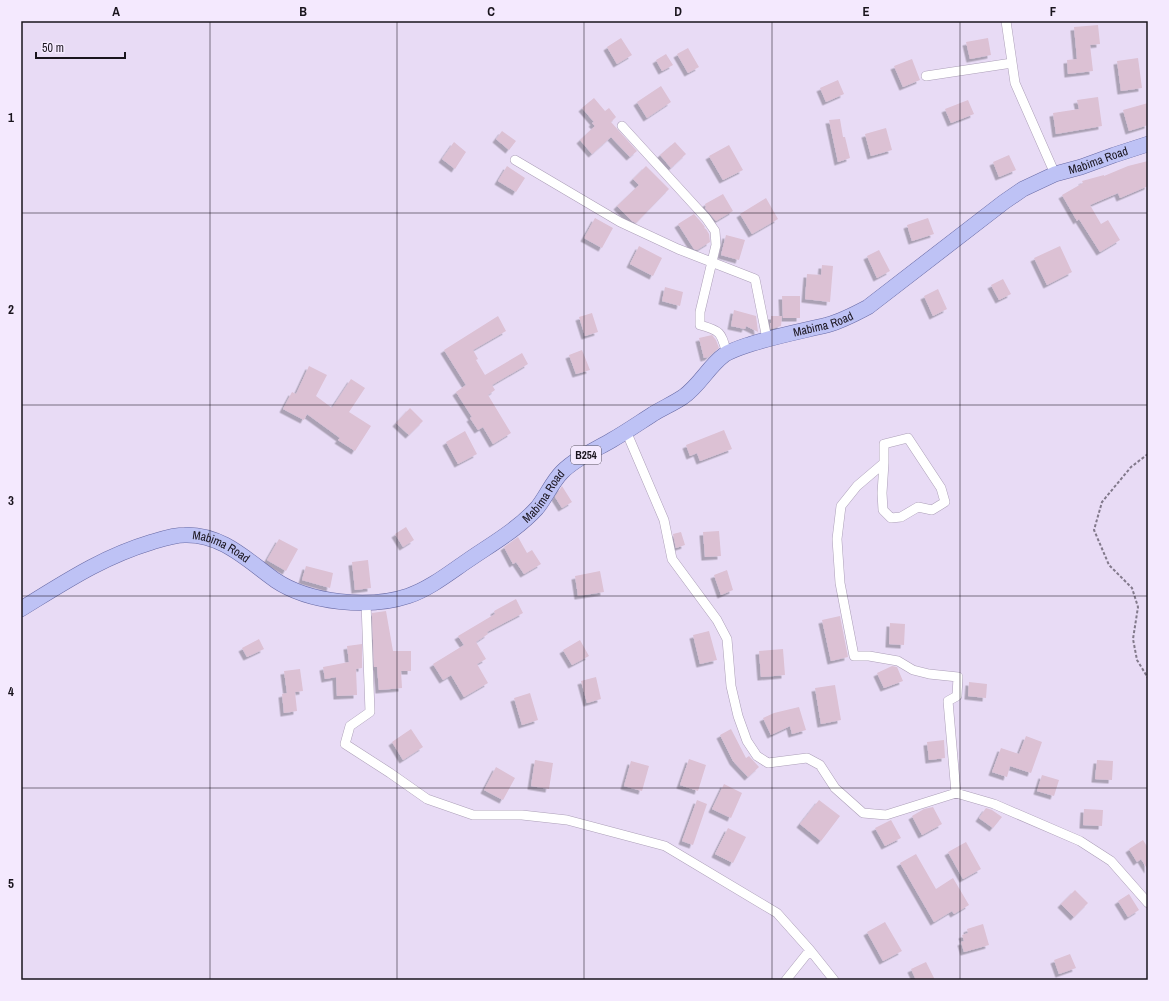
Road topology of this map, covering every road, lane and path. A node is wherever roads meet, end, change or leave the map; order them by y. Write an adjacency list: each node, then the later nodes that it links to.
1 (1006, 21): 2 (street)
2 (1012, 63): 3 (street); 7 (street)
3 (926, 76)
4 (622, 126): 8 (street)
5 (1148, 144): 7 (main road, Mabima Road / B254)
6 (515, 160): 8 (street)
7 (1055, 174): 9 (main road, Mabima Road / B254)
8 (712, 262): 9 (street); 10 (street)
9 (767, 339): 10 (main road, Mabima Road / B254)
10 (727, 354): 11 (main road, Mabima Road / B254)
11 (626, 431): 14 (main road, Mabima Road / B254); 17 (street)
12 (1148, 454): 16 (path)
13 (884, 463): 13 (street); 17 (street)
14 (366, 603): 15 (main road, Mabima Road / B254); 19 (street)
15 (21, 608)
16 (1148, 678)
17 (956, 793): 18 (street)
18 (1148, 902)
19 (810, 950): 20 (street); 21 (street)
20 (786, 980)
21 (834, 980)

